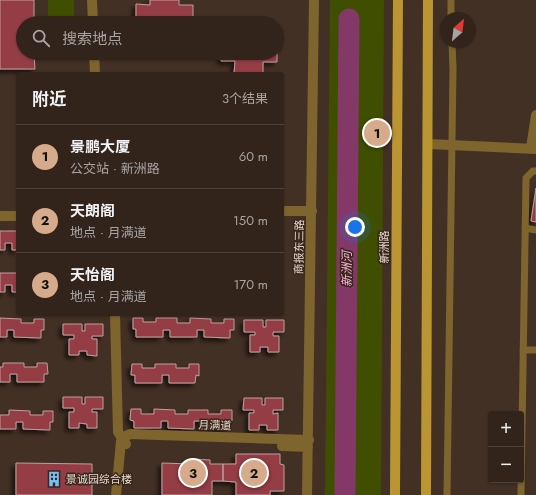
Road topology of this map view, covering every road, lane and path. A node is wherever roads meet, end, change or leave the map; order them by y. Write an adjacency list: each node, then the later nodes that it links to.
1 (92, 0): 7 (street)
2 (314, 0): 17 (street, 商报东三路)
3 (398, 0): 30 (main road, 新洲路)
4 (428, 0): 12 (main road)
5 (451, 0): 6 (lane)
6 (451, 12)
7 (93, 16)
8 (452, 48): 13 (lane)
9 (94, 60): 10 (street)
10 (95, 72)
11 (536, 115): 14 (street)
12 (428, 144): 13 (street); 31 (main road)
13 (452, 144): 14 (street); 32 (lane)
14 (533, 149)
15 (536, 171): 20 (lane)
16 (284, 211): 17 (street)
17 (312, 211): 26 (street, 商报东三路)
18 (0, 216): 19 (street)
19 (16, 216)
20 (525, 228): 21 (lane); 23 (lane)
21 (536, 230)
22 (115, 316): 25 (street)
23 (524, 350): 24 (lane); 33 (lane)
24 (536, 350)
25 (124, 441): 26 (street, 月满道); 27 (street); 28 (street)
26 (308, 443): 29 (street, 商报东三路)
27 (116, 495)
28 (123, 495)
29 (307, 495)
30 (395, 495)
31 (426, 495)
32 (447, 495)
33 (522, 495)

